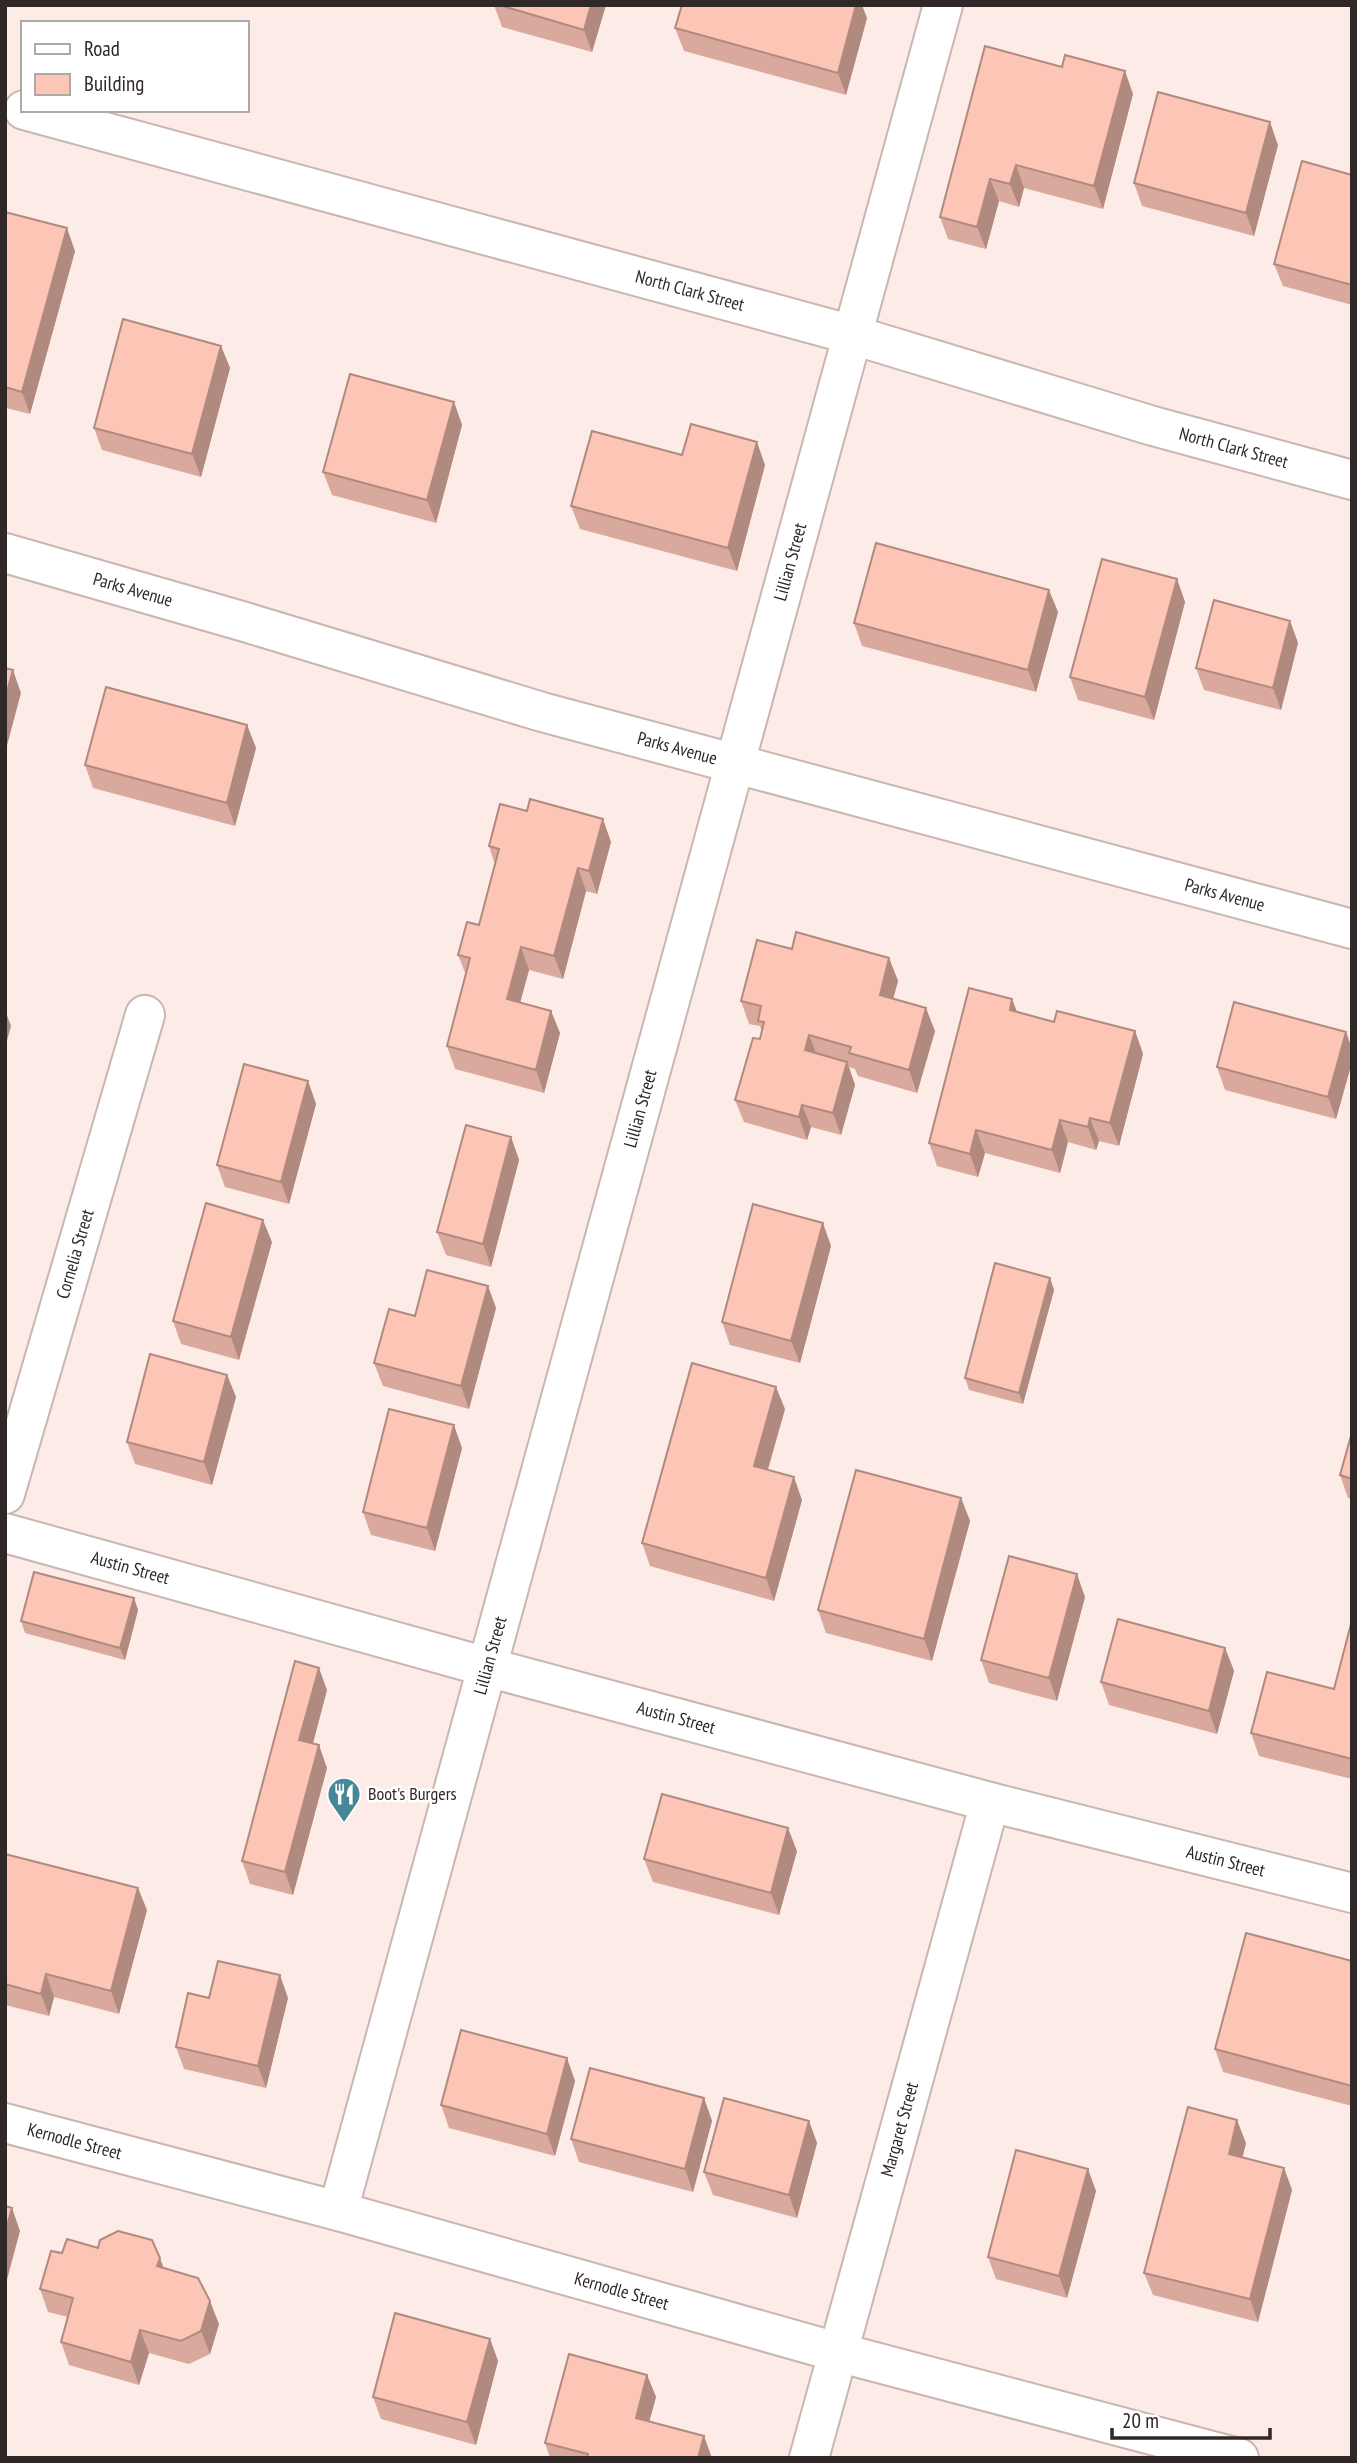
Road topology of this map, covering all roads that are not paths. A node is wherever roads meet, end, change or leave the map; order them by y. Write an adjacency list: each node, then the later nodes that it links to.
1 (943, 5): 3 (street, Lillian Street)
2 (30, 112): 3 (street, North Clark Street)
3 (853, 335): 4 (street, North Clark Street); 6 (street, Lillian Street)
4 (1352, 480)
5 (5, 553): 6 (street, Parks Avenue)
6 (736, 763): 7 (street, Parks Avenue); 11 (street, Lillian Street)
7 (1352, 929)
8 (145, 1015): 9 (street, Cornelia Street)
9 (5, 1494)
10 (5, 1533): 11 (street, Austin Street)
11 (487, 1667): 12 (street, Austin Street); 15 (street, Lillian Street)
12 (990, 1802): 13 (street, Austin Street); 16 (street, Margaret Street)
13 (1352, 1893)
14 (5, 2123): 15 (street, Kernodle Street)
15 (338, 2211): 16 (street, Kernodle Street)
16 (837, 2352): 17 (street, Margaret Street); 18 (street, Kernodle Street)
17 (809, 2458)
18 (1239, 2458)

